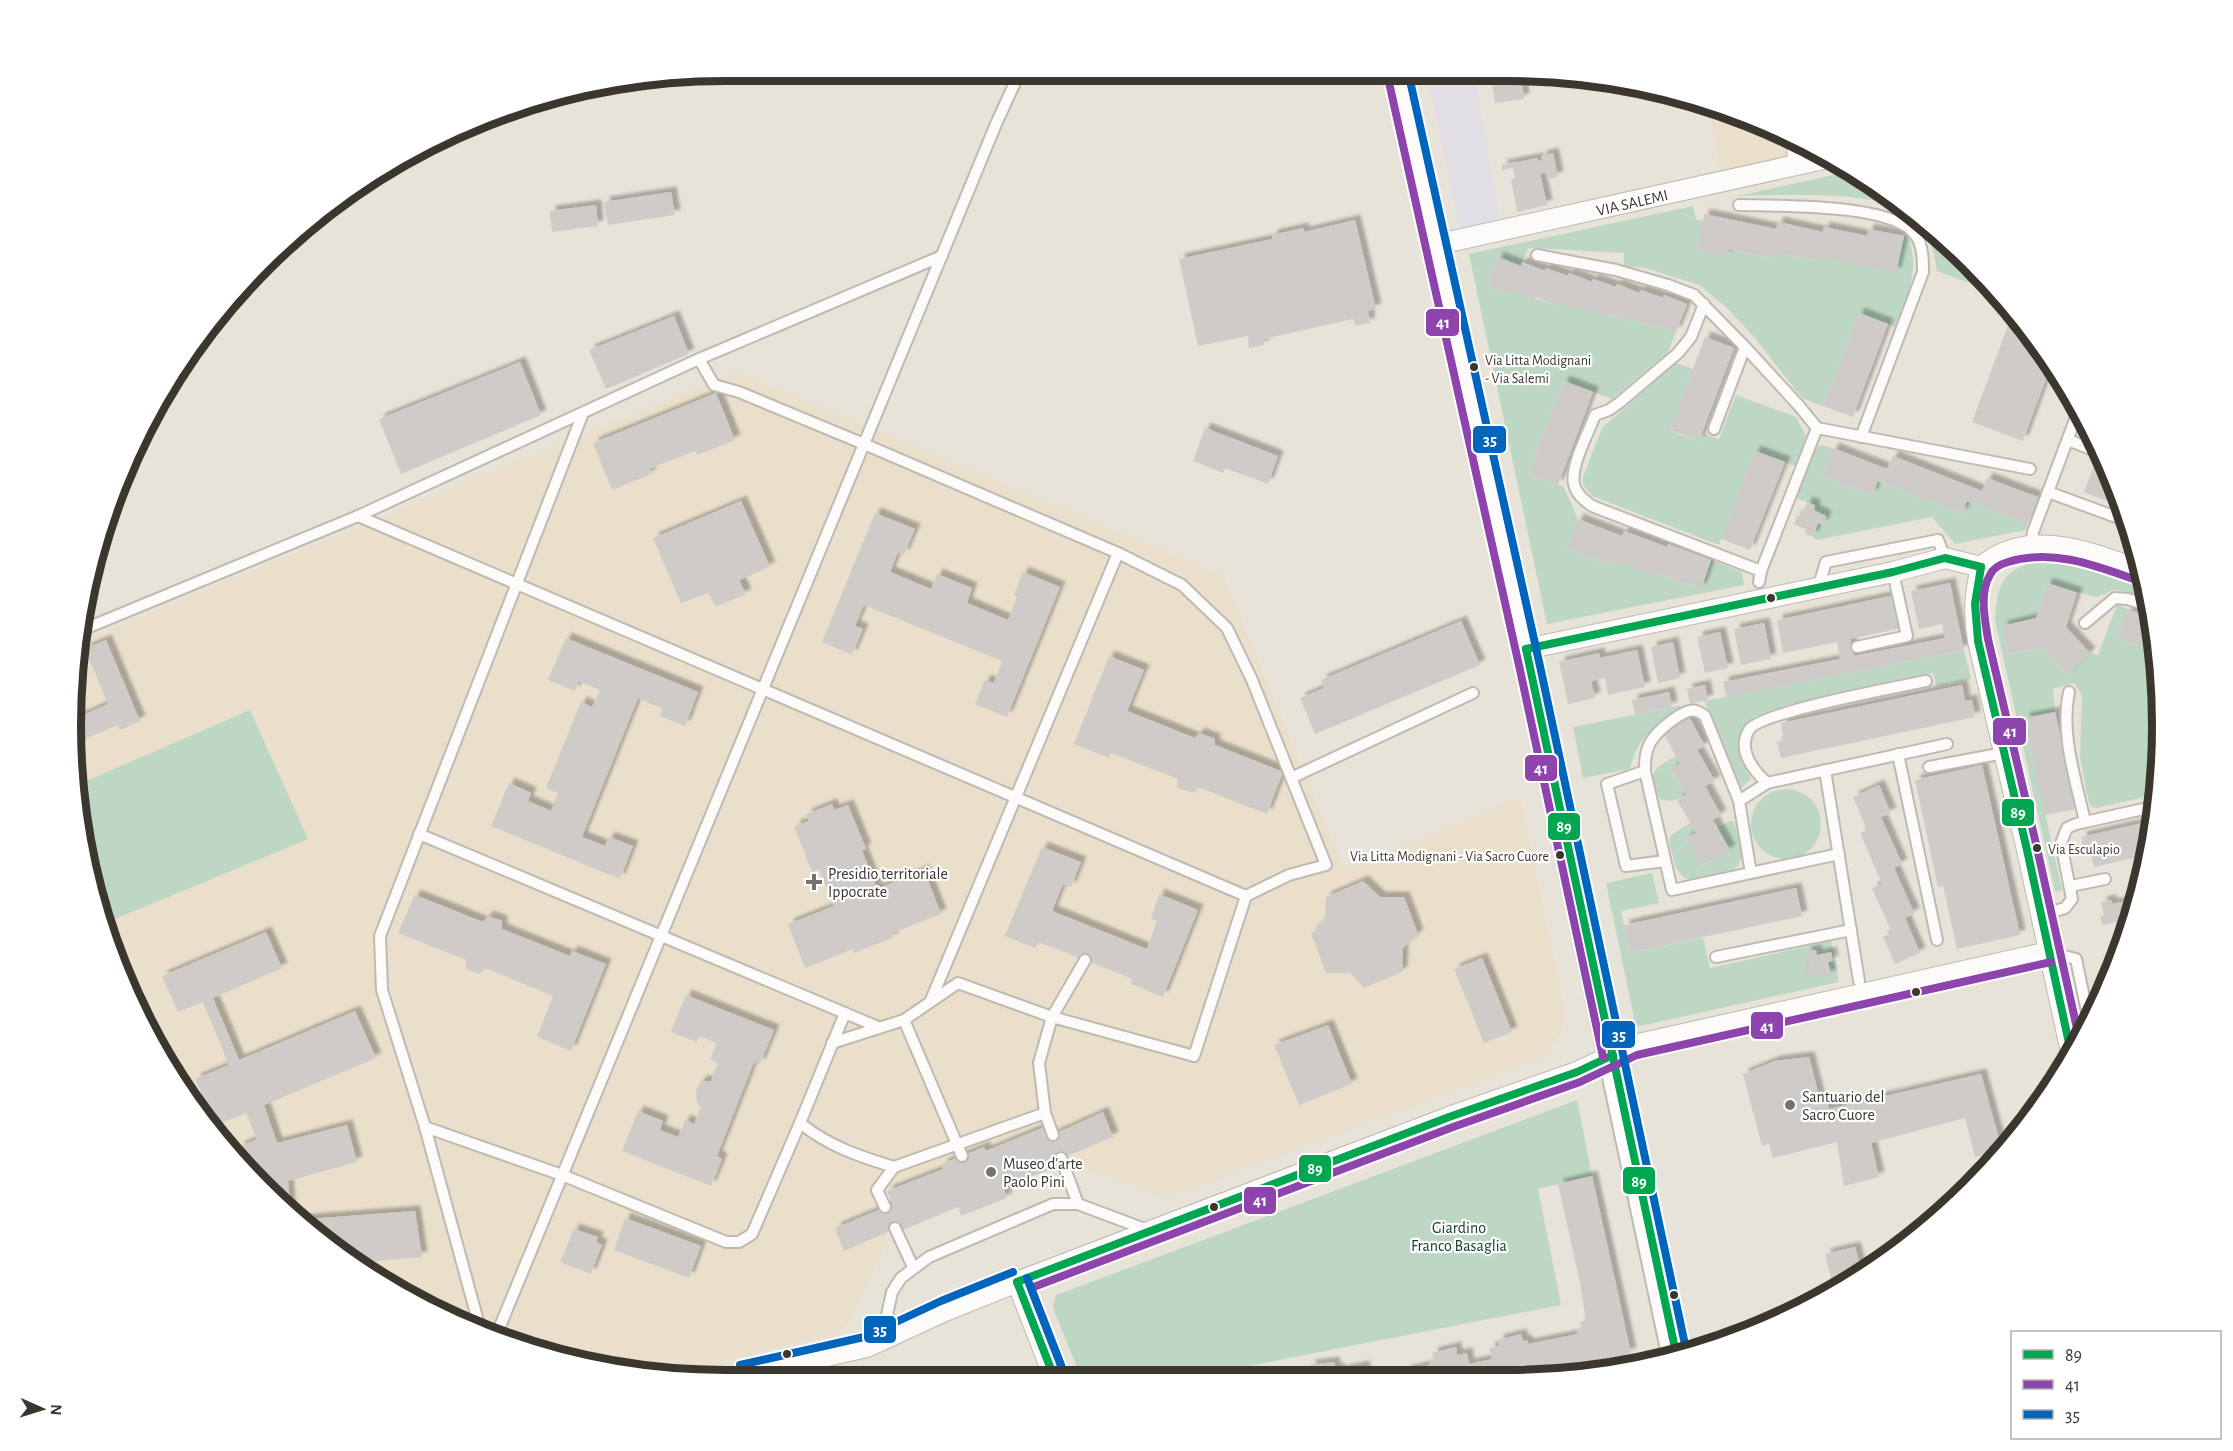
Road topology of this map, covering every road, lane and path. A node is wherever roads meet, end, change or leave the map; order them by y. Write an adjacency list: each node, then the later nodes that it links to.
1 (1016, 81): 9 (lane)
2 (1399, 81): 7 (street)
3 (1797, 149): 5 (street)
4 (1817, 160): 5 (street, VIA SALEMI)
5 (1799, 164): 7 (street, VIA SALEMI)
6 (1739, 205): 17 (lane)
7 (1435, 245): 37 (street)
8 (1536, 255): 10 (lane)
9 (942, 256): 12 (lane); 19 (lane)
10 (1704, 304): 11 (lane); 15 (lane)
11 (1745, 347): 15 (lane); 16 (lane)
12 (699, 359): 13 (lane); 19 (lane)
13 (583, 413): 23 (lane); 31 (lane)
14 (2076, 422): 18 (lane)
15 (1816, 428): 17 (lane)
16 (1714, 429)
17 (1861, 437): 21 (lane)
18 (2068, 440): 20 (lane); 22 (lane)
19 (864, 444): 26 (lane); 39 (lane)
20 (2090, 449)
21 (2030, 469)
22 (2048, 492): 24 (lane); 25 (lane)
23 (358, 516): 31 (lane); 35 (lane)
24 (2118, 518)
25 (2031, 546): 28 (street); 29 (street)
26 (1118, 553): 48 (lane); 50 (lane)
27 (1945, 558): 28 (street); 30 (street); 32 (lane)
28 (1982, 567): 43 (street)
29 (2132, 567)
30 (1893, 572): 32 (street); 36 (lane)
31 (516, 584): 39 (lane); 54 (lane)
32 (1818, 588): 37 (street)
33 (2140, 603): 34 (lane)
34 (2085, 623)
35 (89, 627)
36 (1857, 647)
37 (1526, 649): 77 (street)
38 (1926, 681): 49 (lane)
39 (762, 690): 50 (lane); 63 (lane)
40 (2069, 692): 53 (lane)
41 (1473, 693): 48 (lane)
42 (1947, 744): 44 (lane)
43 (2004, 753): 45 (lane); 65 (street)
44 (1898, 754): 46 (lane); 64 (lane)
45 (1929, 767)
46 (1825, 770): 49 (lane); 55 (lane)
47 (1645, 771): 51 (lane); 56 (lane); 56 (lane)
48 (1291, 778): 60 (lane)
49 (1767, 783): 51 (lane)
50 (1014, 796): 60 (lane); 69 (lane)
51 (1739, 801): 57 (lane)
52 (2146, 808): 53 (lane)
53 (2085, 822): 59 (lane)
54 (419, 834): 63 (lane); 80 (lane)
55 (1839, 854): 57 (lane); 62 (lane)
56 (1665, 861): 57 (lane)
57 (1751, 873)
58 (2105, 879): 59 (lane)
59 (2071, 886): 61 (lane)
60 (1246, 896): 72 (lane)
61 (2052, 912)
62 (1851, 930): 66 (lane); 68 (lane)
63 (661, 936): 71 (lane); 86 (lane)
64 (1937, 940)
65 (2049, 952): 70 (lane); 76 (street); 77 (street)
66 (1716, 957)
67 (1085, 960): 72 (lane)
68 (1859, 981)
69 (931, 1000): 72 (lane); 73 (lane)
70 (2086, 1010)
71 (845, 1013): 74 (lane); 75 (lane)
72 (1052, 1017): 78 (lane)
73 (904, 1020): 74 (lane); 82 (lane)
74 (878, 1027): 75 (lane)
75 (832, 1043): 79 (lane)
76 (2069, 1043)
77 (1613, 1055): 90 (street); 96 (street)
78 (1045, 1113): 81 (lane); 82 (lane)
79 (800, 1123): 85 (lane); 86 (lane)
80 (425, 1127): 86 (lane); 93 (lane)
81 (1053, 1135)
82 (957, 1143): 83 (lane); 85 (lane)
83 (962, 1156)
84 (1061, 1158): 87 (lane)
85 (894, 1167): 88 (lane)
86 (562, 1175): 94 (lane)
87 (1078, 1204): 90 (lane); 91 (lane)
88 (885, 1207)
89 (895, 1228): 91 (lane)
90 (1153, 1232): 92 (street)
91 (913, 1267): 95 (lane)
92 (1017, 1282): 95 (street); 98 (street)
93 (478, 1321)
94 (499, 1329)
95 (895, 1333): 97 (street)
96 (1675, 1348)
97 (767, 1370)
98 (1051, 1370)

